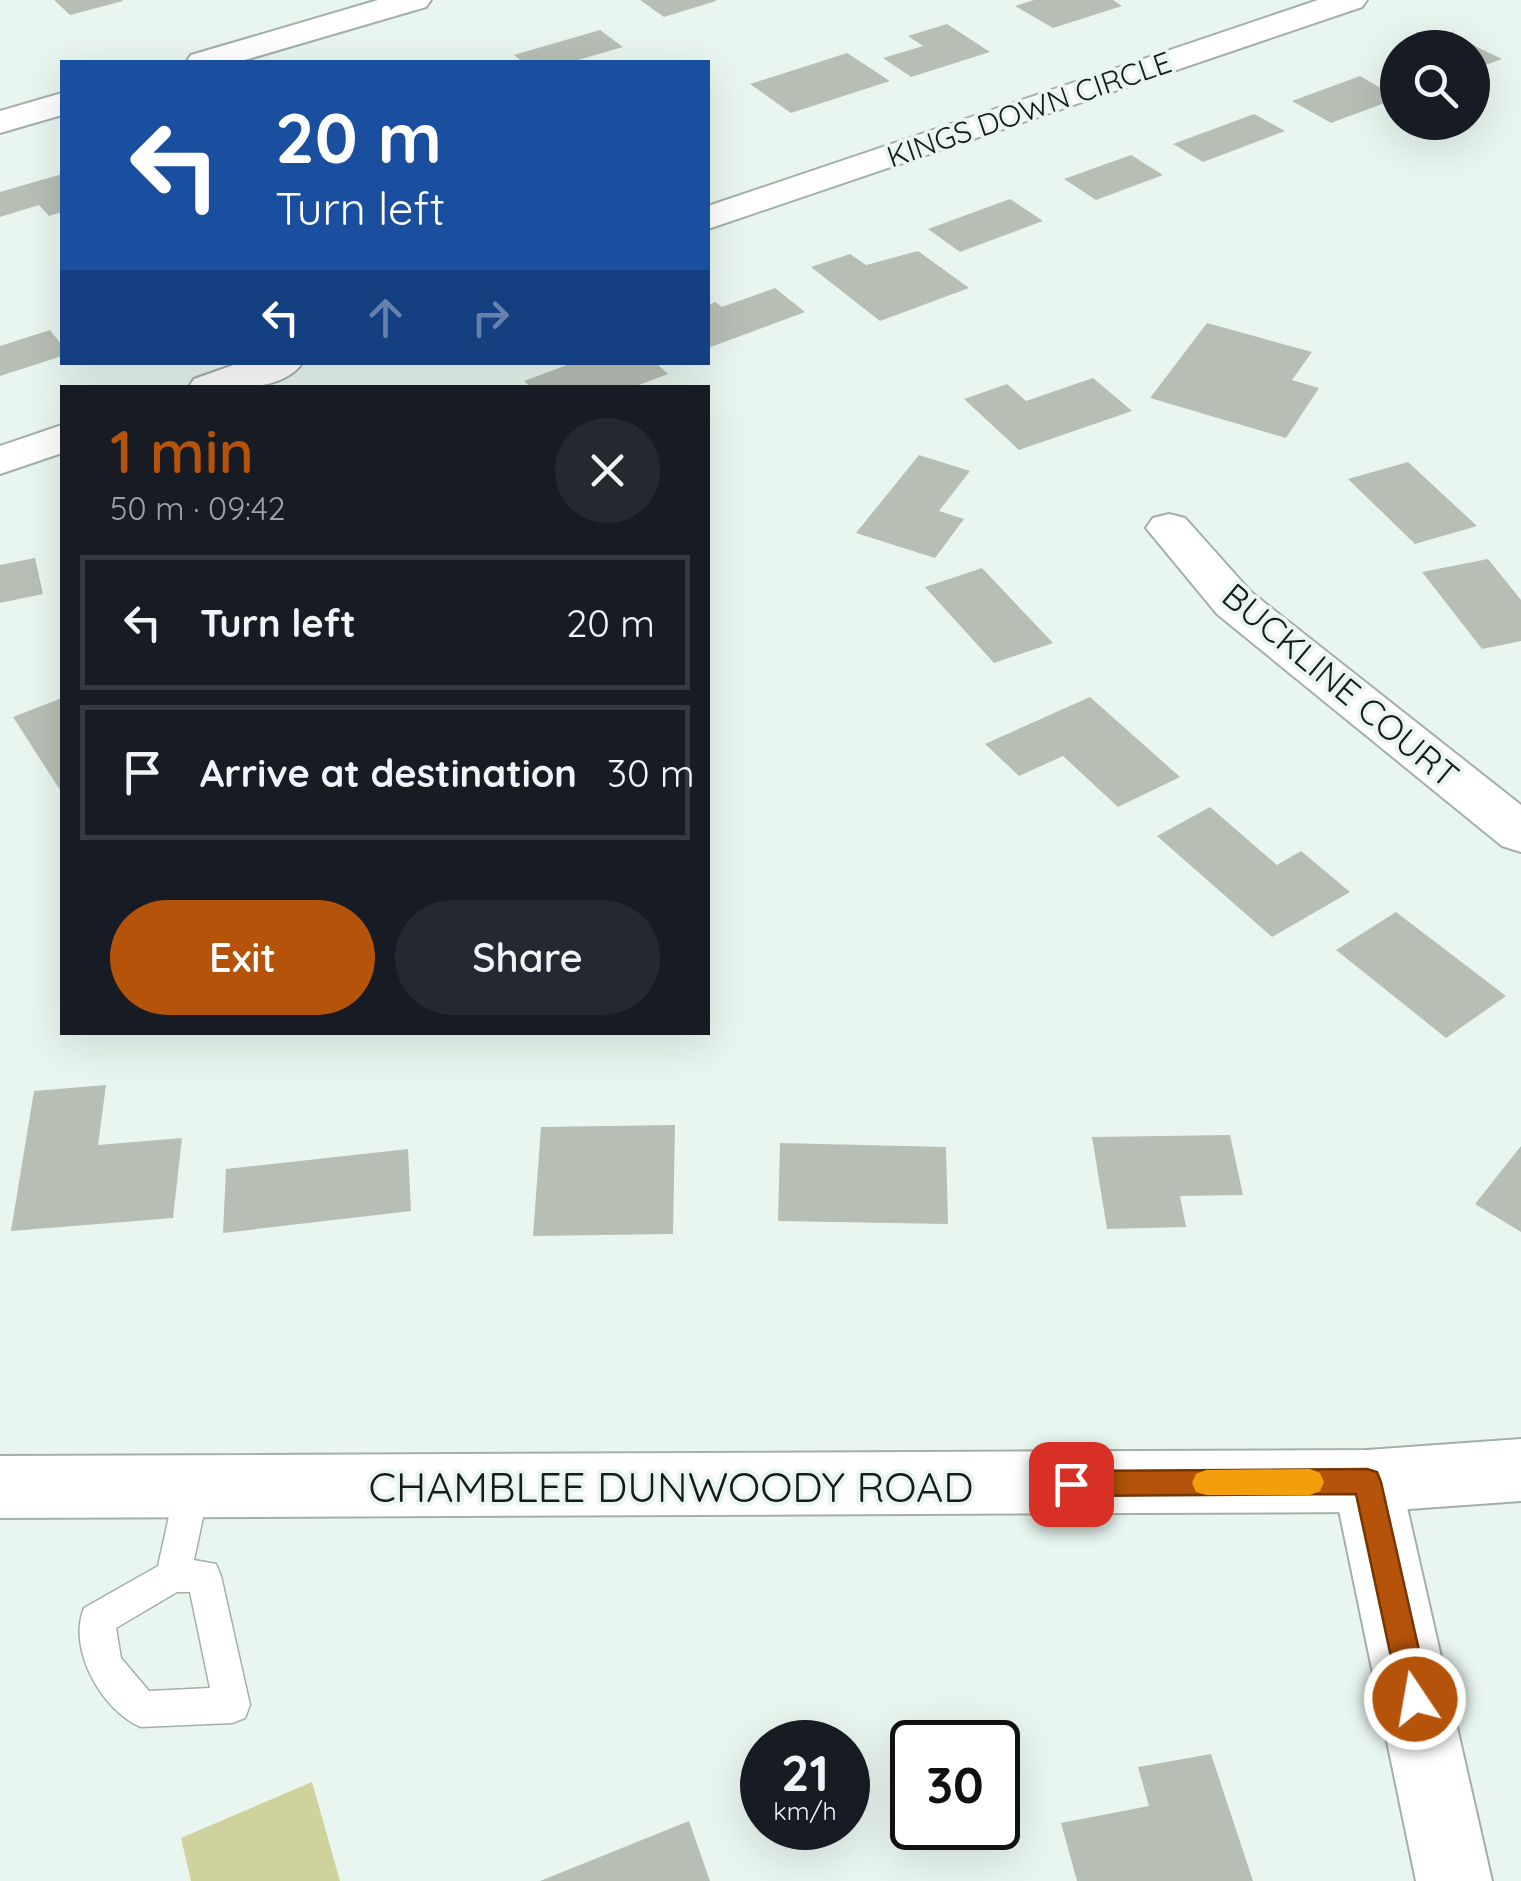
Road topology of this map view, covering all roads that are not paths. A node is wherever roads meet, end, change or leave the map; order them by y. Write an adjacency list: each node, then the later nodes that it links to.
1 (414, 0): 3 (street)
2 (1350, 0): 6 (street, KINGS DOWN CIRCLE)
3 (209, 60)
4 (60, 105): 5 (street)
5 (0, 122)
6 (710, 217)
7 (274, 365): 8 (street)
8 (218, 385)
9 (60, 439): 10 (street)
10 (0, 461)
11 (1170, 528): 12 (street, BUCKLINE COURT)
12 (1521, 833)
13 (1521, 1470): 14 (street, CHAMBLEE DUNWOODY ROAD)
14 (1367, 1482): 16 (street, CHAMBLEE DUNWOODY ROAD); 18 (street)
15 (0, 1488): 16 (street, CHAMBLEE DUNWOODY ROAD)
16 (192, 1489): 17 (lane)
17 (173, 1576)
18 (1454, 1881)

